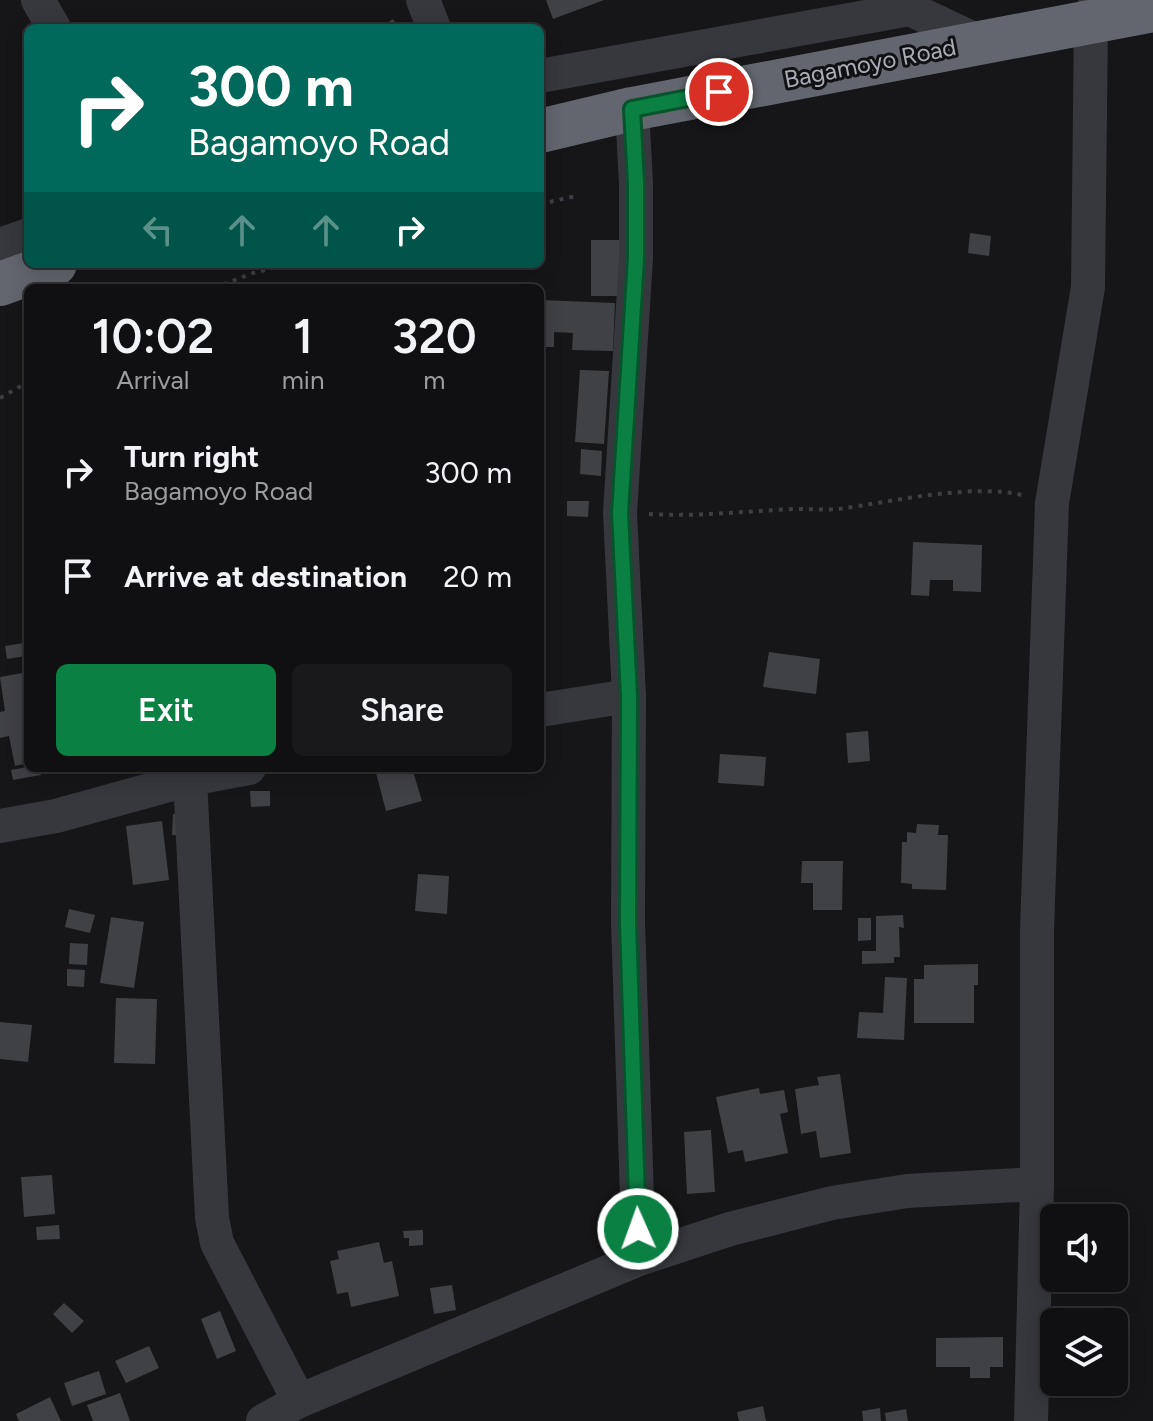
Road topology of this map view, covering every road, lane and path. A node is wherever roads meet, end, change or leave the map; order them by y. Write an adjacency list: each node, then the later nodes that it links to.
1 (38, 0): 6 (street)
2 (423, 0): 7 (street)
3 (906, 5): 8 (street); 9 (street)
4 (1153, 10): 5 (highway, Bagamoyo Road)
5 (1073, 12): 8 (highway, Bagamoyo Road); 22 (street)
6 (52, 24)
7 (432, 24)
8 (980, 42): 10 (highway, Bagamoyo Road)
9 (544, 75)
10 (632, 109): 11 (highway, Bagamoyo Road); 23 (street)
11 (544, 130)
12 (576, 196): 13 (path)
13 (544, 203)
14 (24, 236): 15 (street)
15 (0, 245)
16 (44, 268): 18 (highway)
17 (273, 268): 19 (path)
18 (0, 284)
19 (224, 284)
20 (24, 384): 21 (path)
21 (0, 398)
22 (1052, 503): 23 (path); 29 (street)
23 (620, 513): 24 (street)
24 (629, 696): 25 (street); 30 (street)
25 (544, 709)
26 (228, 772): 27 (street)
27 (190, 779): 28 (street); 31 (street)
28 (0, 826)
29 (1037, 1184): 30 (street); 33 (street)
30 (639, 1259): 31 (street)
31 (299, 1401): 32 (street)
32 (263, 1421)
33 (1031, 1421)

